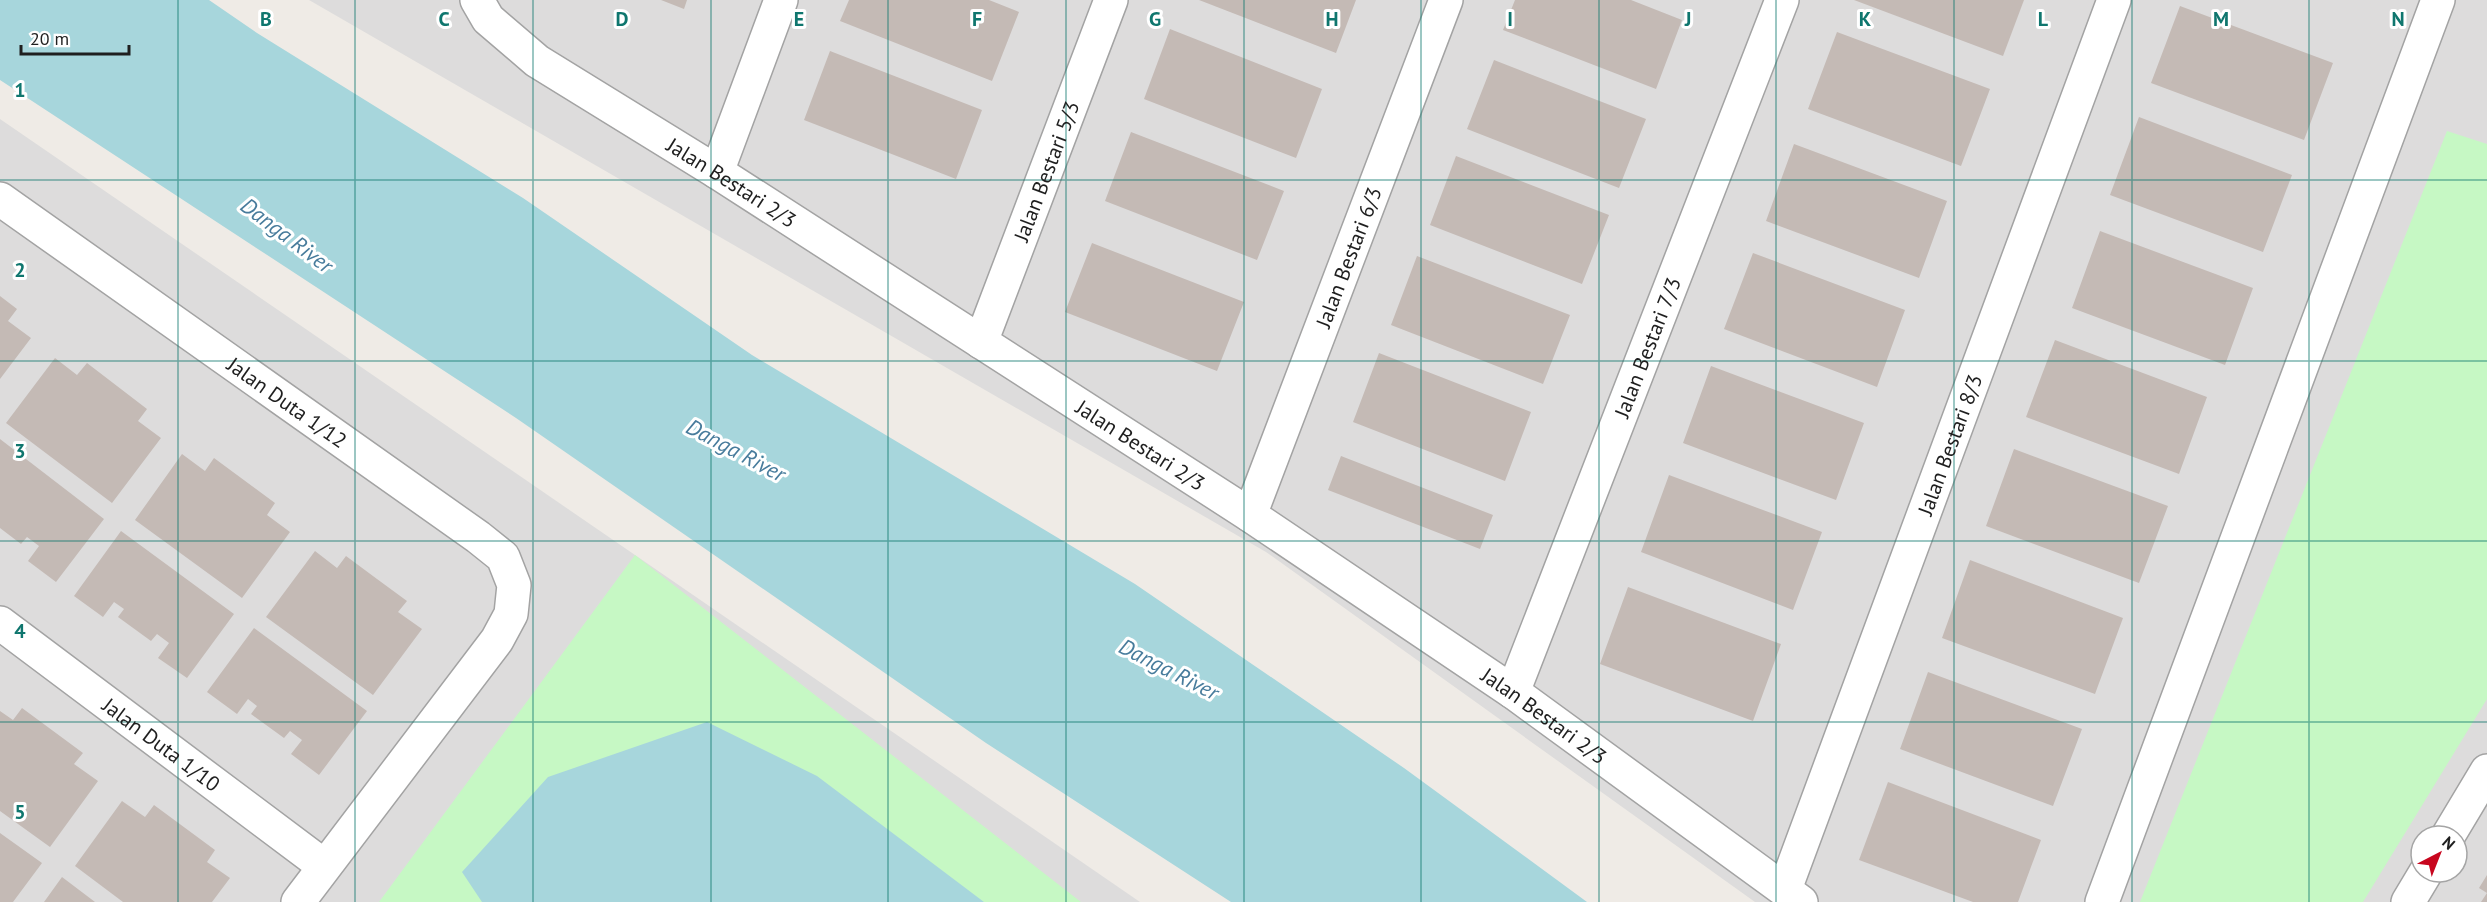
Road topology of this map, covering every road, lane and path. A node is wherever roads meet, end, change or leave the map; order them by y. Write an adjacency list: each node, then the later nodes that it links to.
1 (477, 0): 8 (street, Jalan Bestari 2/3)
2 (781, 0): 8 (street)
3 (1111, 0): 10 (street, Jalan Bestari 5/3)
4 (1446, 0): 11 (street, Jalan Bestari 6/3)
5 (1782, 0): 13 (street, Jalan Bestari 7/3)
6 (2114, 0): 18 (street, Jalan Bestari 8/3)
7 (2438, 0): 20 (street)
8 (717, 172): 10 (street, Jalan Bestari 2/3)
9 (0, 199): 16 (street, Jalan Duta 1/12)
10 (981, 342): 11 (street, Jalan Bestari 2/3)
11 (1250, 515): 13 (street, Jalan Bestari 2/3)
12 (0, 623): 16 (street, Jalan Duta 1/10)
13 (1513, 692): 18 (street, Jalan Bestari 2/3)
14 (2487, 771): 15 (street)
15 (2455, 824)
16 (324, 866): 19 (street, Jalan Duta 1/12)
17 (2419, 884): 21 (street)
18 (1793, 896)
19 (298, 902)
20 (2102, 902)
21 (2408, 902)

